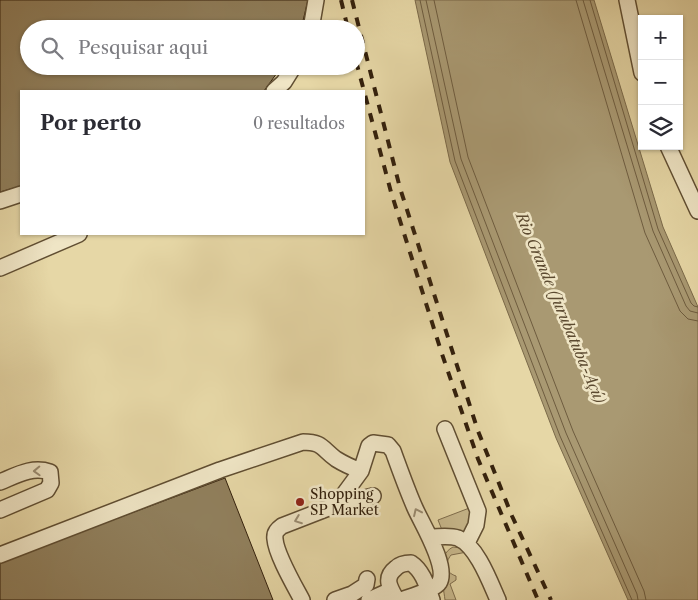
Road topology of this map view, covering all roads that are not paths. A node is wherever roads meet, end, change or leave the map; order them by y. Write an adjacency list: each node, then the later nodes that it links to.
1 (316, 0): 3 (lane)
2 (627, 0): 4 (lane)
3 (313, 20)
4 (639, 60)
5 (288, 75): 6 (lane)
6 (275, 90)
7 (670, 150): 10 (lane)
8 (20, 194): 9 (lane)
9 (0, 200)
10 (698, 211)
11 (77, 235): 12 (lane)
12 (0, 268)
13 (445, 429): 20 (lane)
14 (362, 471): 17 (lane); 19 (lane, one-way to 14); 22 (lane)
15 (0, 482): 18 (lane, one-way to 15)
16 (373, 496): 17 (lane)
17 (336, 505): 27 (lane, one-way to 27)
18 (0, 510)
19 (430, 537): 20 (lane); 21 (lane)
20 (467, 544): 30 (lane)
21 (436, 552): 23 (lane); 25 (lane)
22 (0, 555)
23 (411, 562): 25 (lane); 26 (lane)
24 (367, 579): 28 (lane)
25 (430, 595): 26 (lane)
26 (396, 597): 29 (lane)
27 (302, 600)
28 (336, 600)
29 (369, 600)
30 (498, 600)

